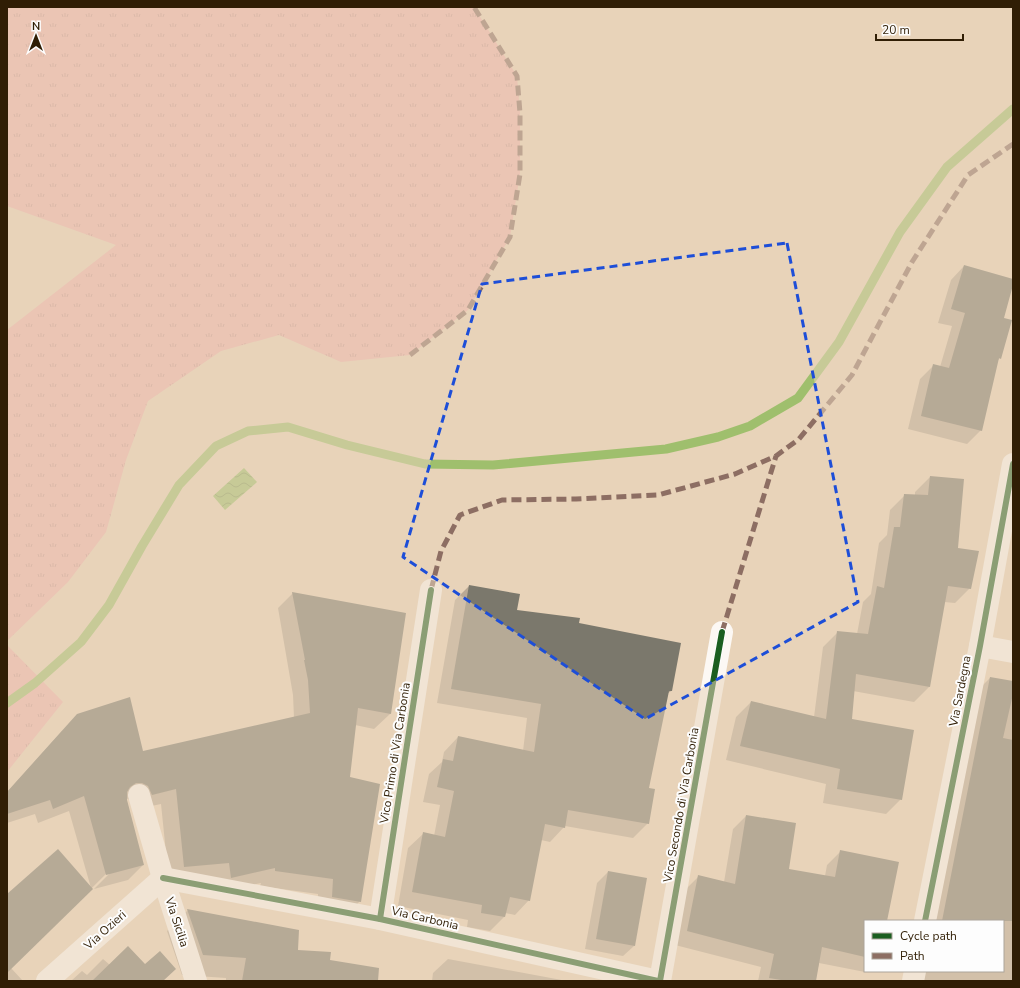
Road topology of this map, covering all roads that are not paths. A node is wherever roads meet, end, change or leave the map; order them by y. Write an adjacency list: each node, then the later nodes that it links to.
1 (1013, 464): 4 (street, Via Sardegna)
2 (431, 590): 8 (street, Vico Primo di Via Carbonia)
3 (722, 632): 12 (street, Vico Secondo di Via Carbonia)
4 (980, 646): 5 (street); 9 (street, Via Sardegna)
5 (1013, 652)
6 (139, 795): 7 (street, Via Sicilia)
7 (163, 878): 8 (street, Via Carbonia); 10 (street, Via Ozieri); 11 (street, Via Sicilia)
8 (380, 919): 12 (street, Via Carbonia)
9 (925, 920)
10 (47, 981)
11 (196, 981)
12 (659, 981)

